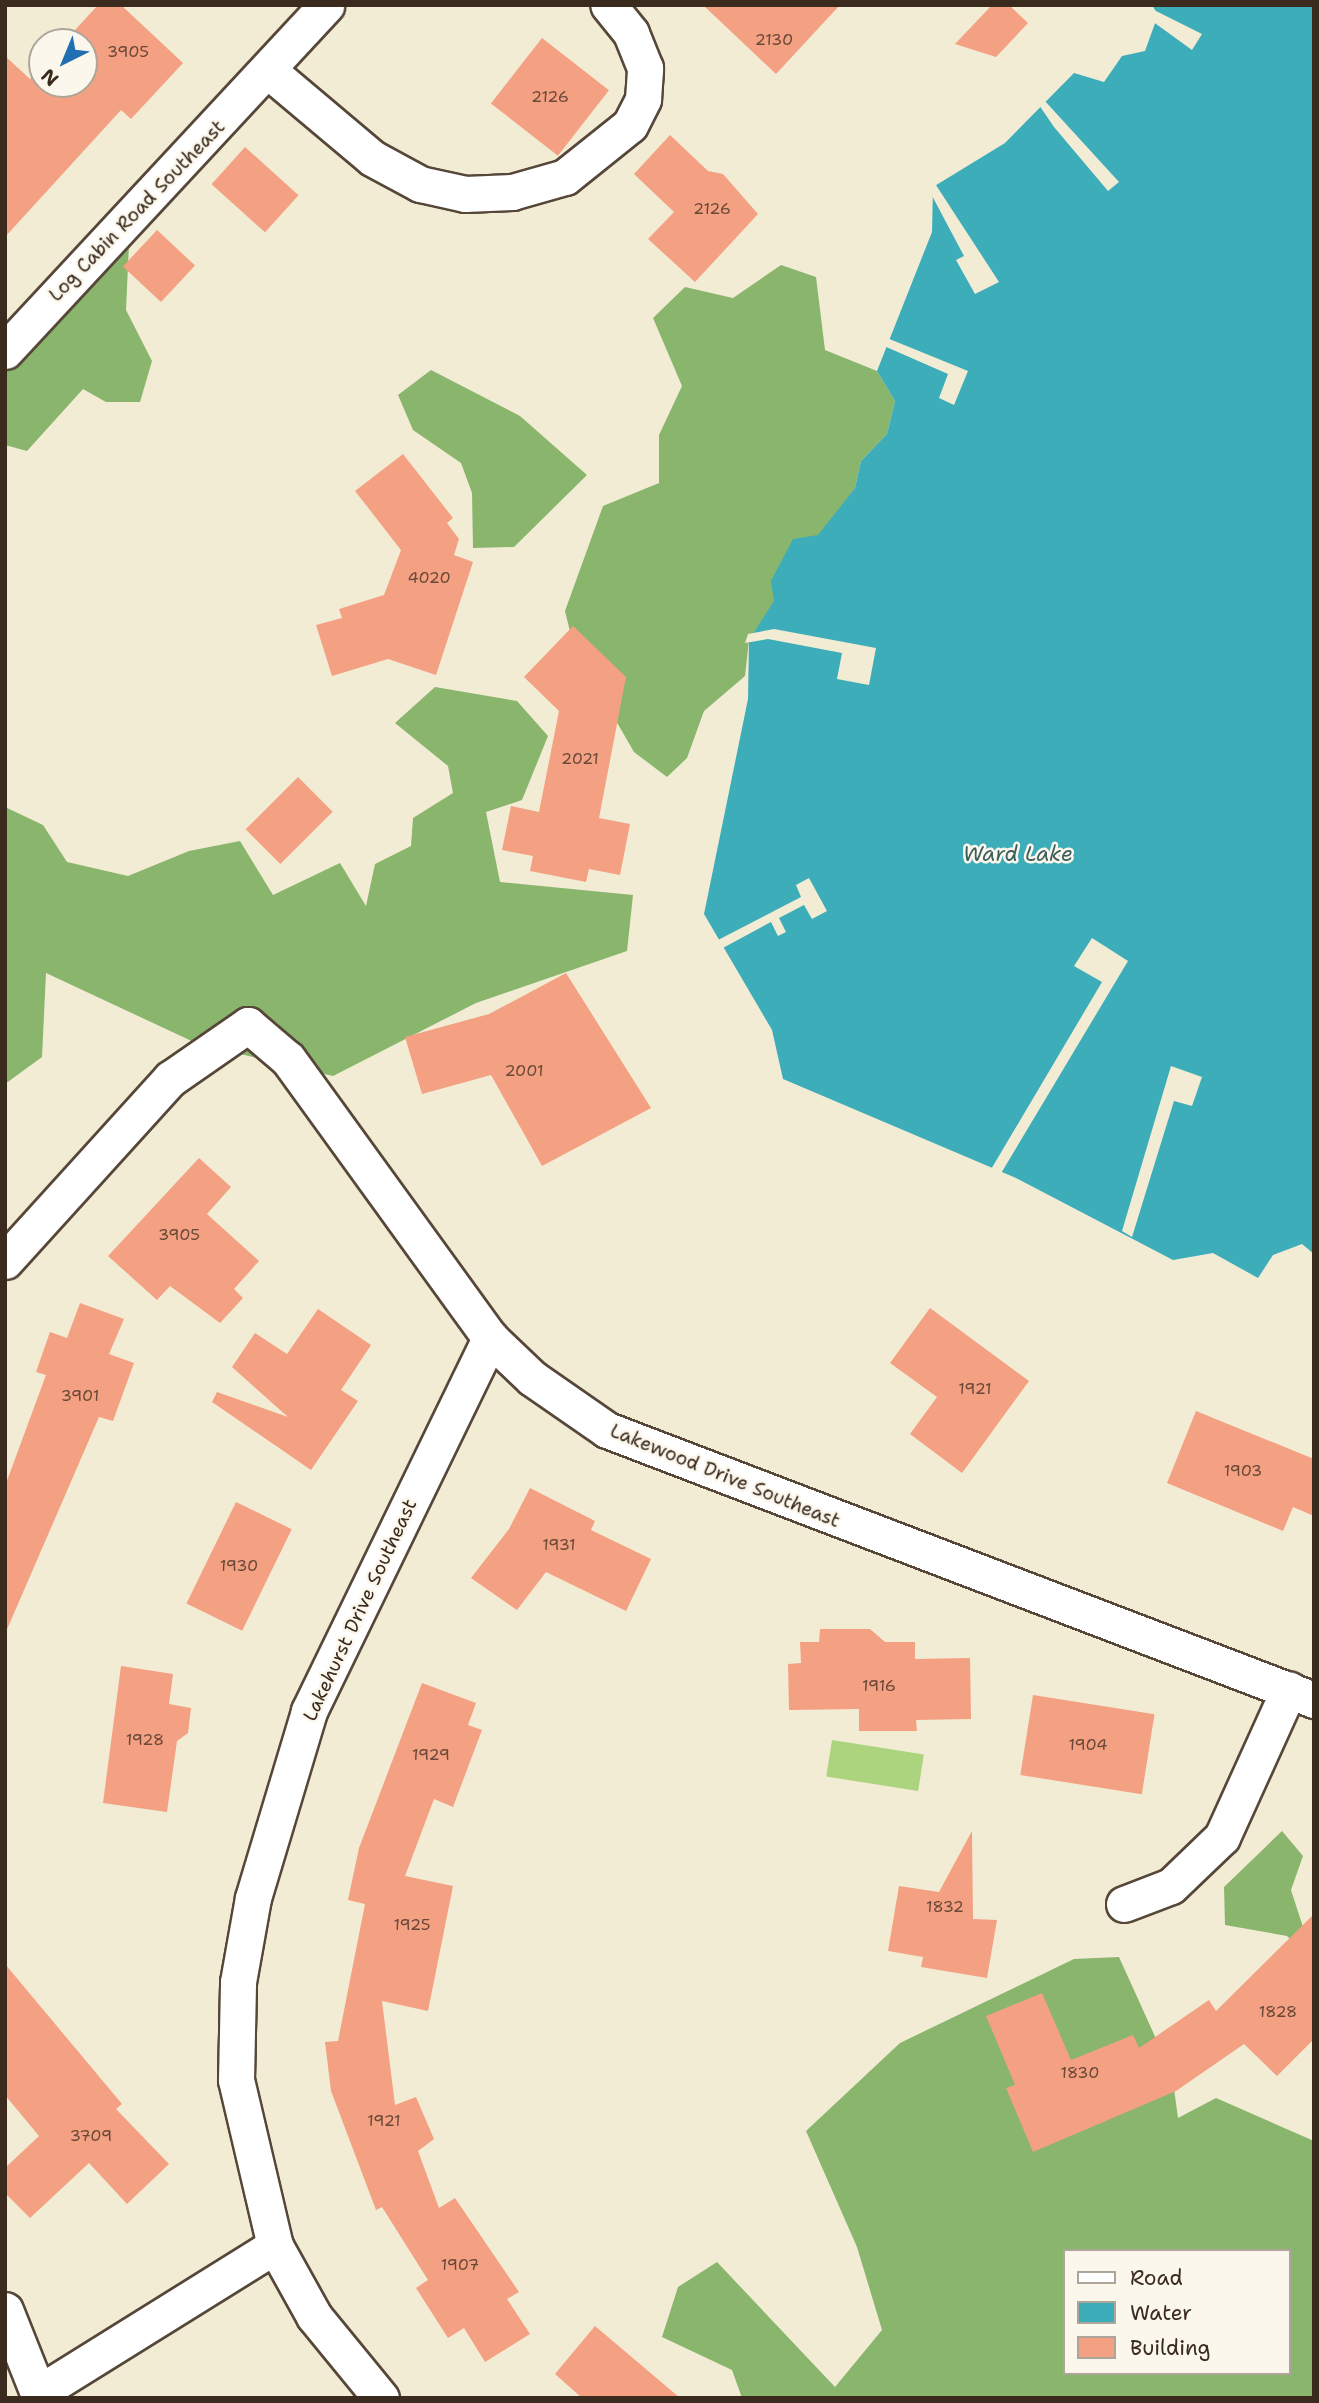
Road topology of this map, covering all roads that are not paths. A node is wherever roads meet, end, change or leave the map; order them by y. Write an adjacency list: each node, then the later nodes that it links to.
1 (326, 5): 3 (street, Log Cabin Road Southeast)
2 (608, 5): 3 (street)
3 (270, 72): 4 (street, Log Cabin Road Southeast)
4 (5, 351)
5 (5, 1261): 6 (street, Lakewood Drive Southeast)
6 (490, 1338): 7 (street, Lakewood Drive Southeast); 9 (street, Lakehurst Drive Southeast)
7 (1301, 1694): 8 (street)
8 (1124, 1903)
9 (275, 2246): 11 (street); 12 (street, Lakehurst Drive Southeast)
10 (5, 2310): 11 (street)
11 (40, 2395)
12 (380, 2398)

